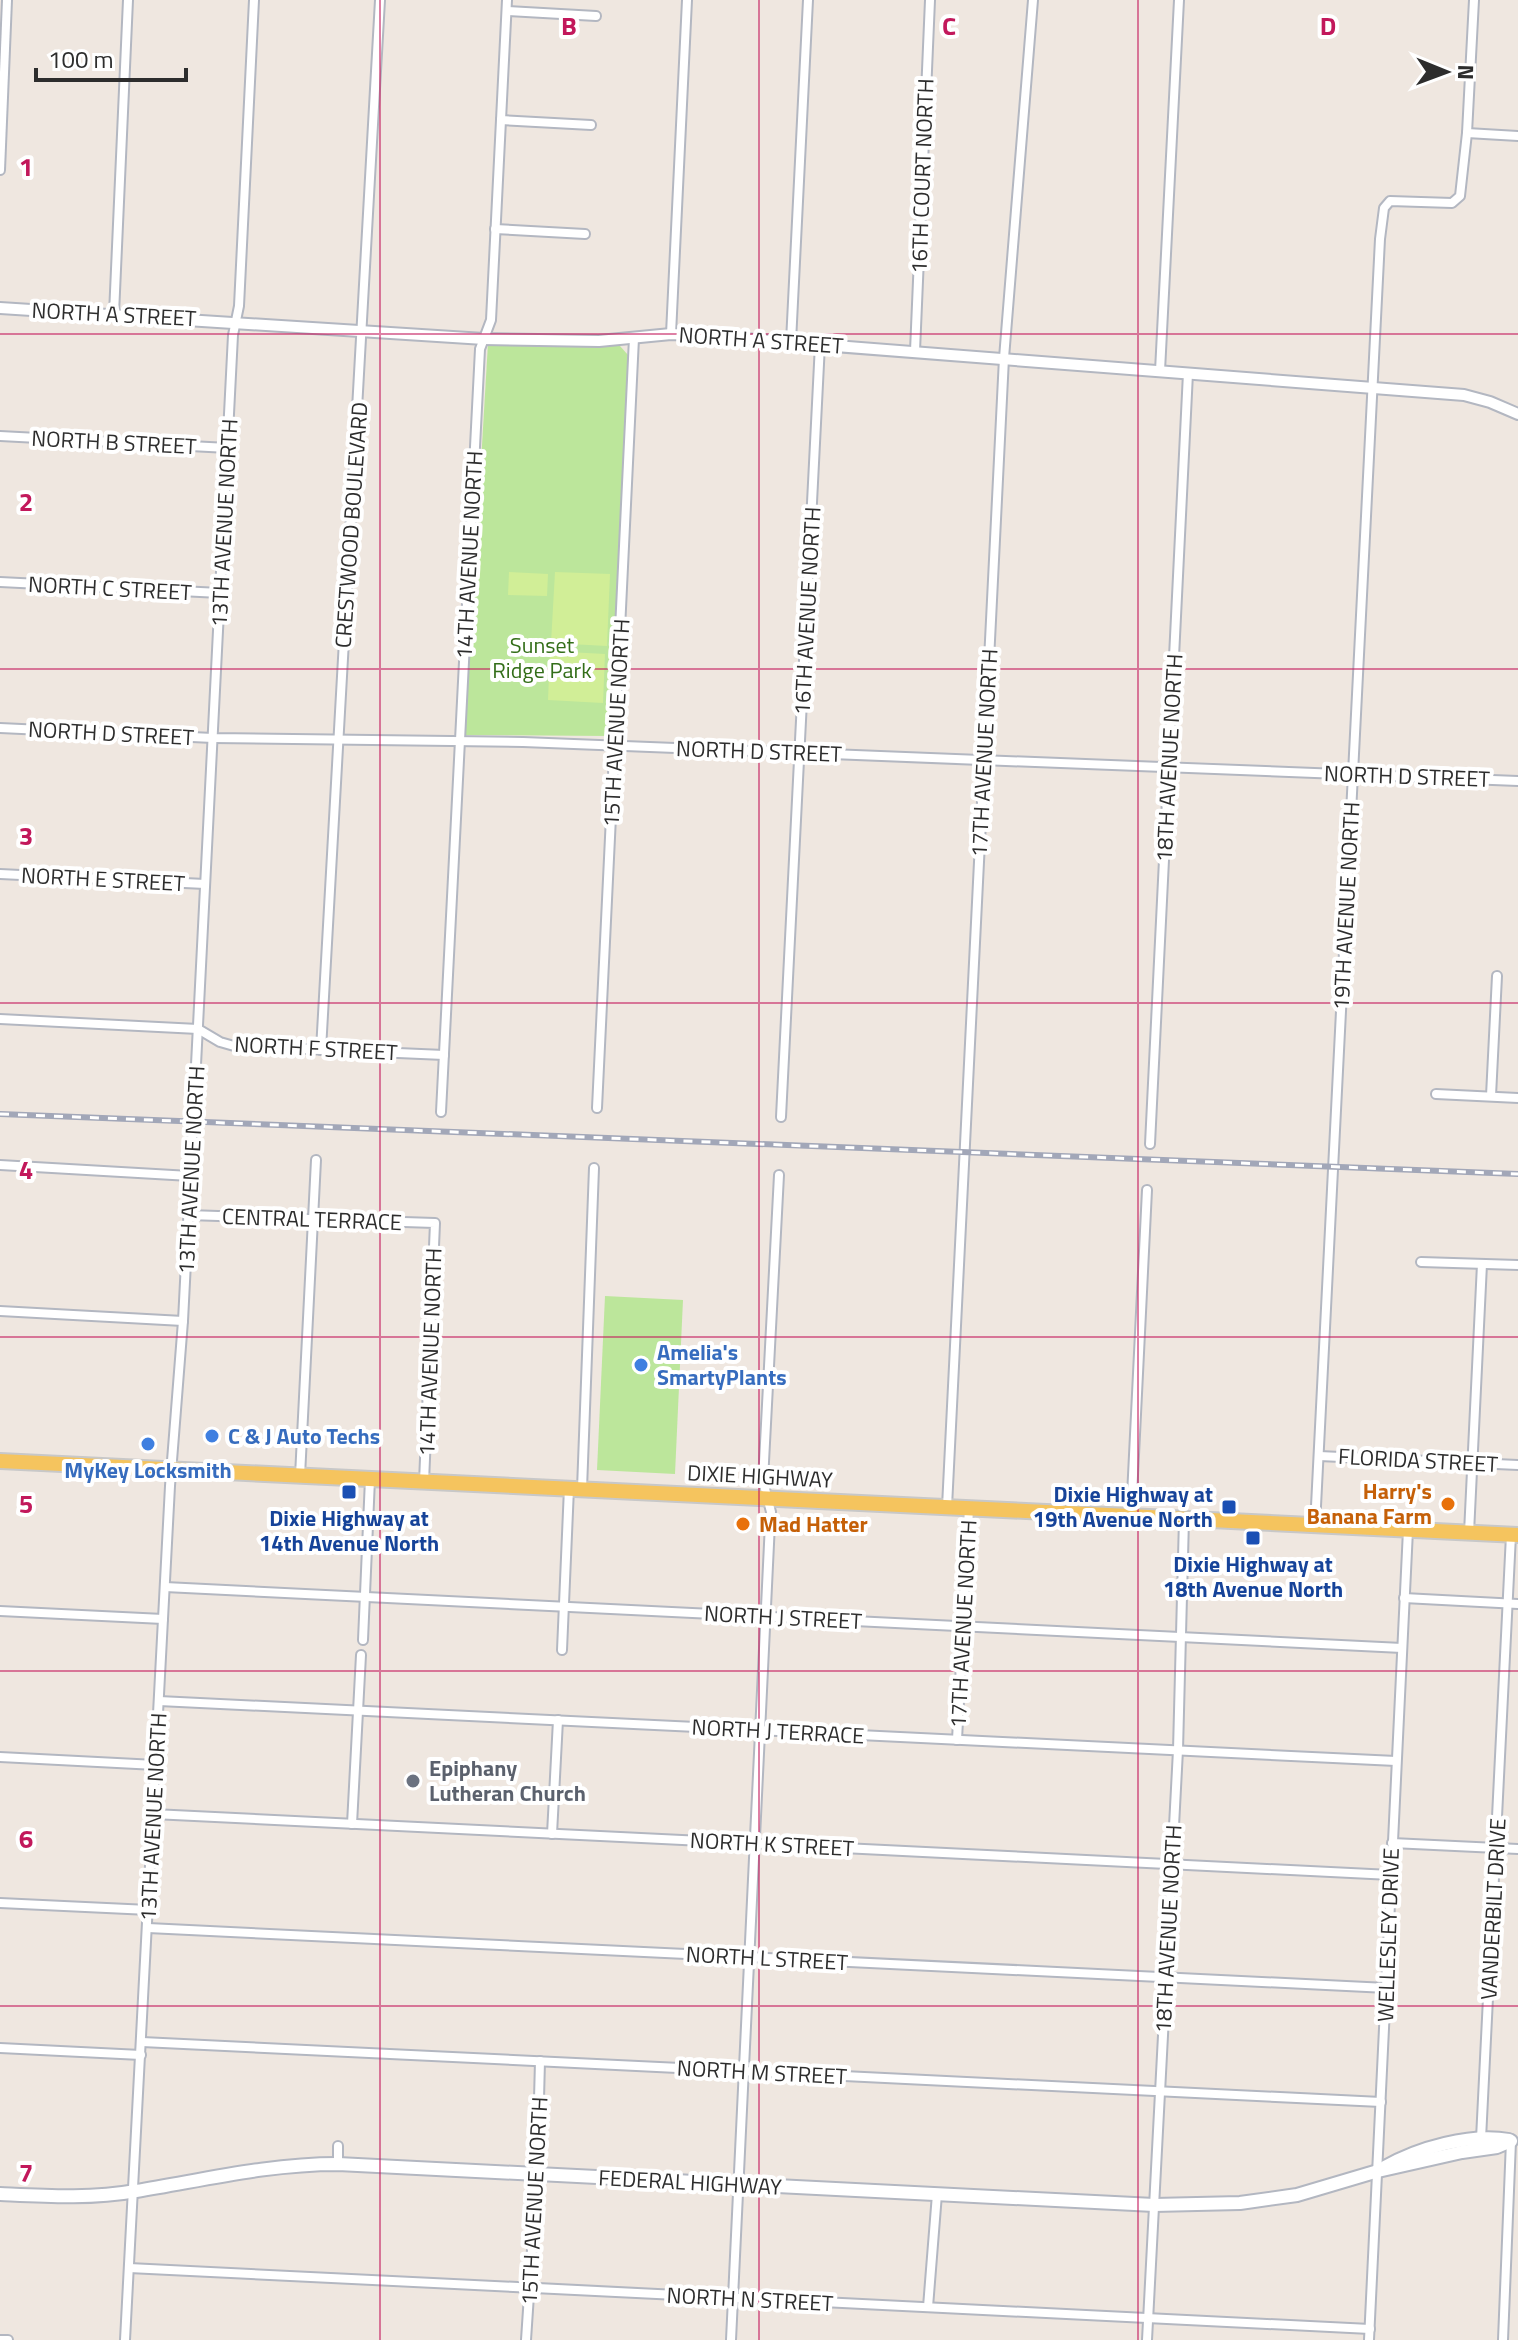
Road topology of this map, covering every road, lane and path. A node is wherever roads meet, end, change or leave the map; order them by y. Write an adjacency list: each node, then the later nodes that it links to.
1 (7, 0): 18 (street)
2 (128, 0): 22 (street)
3 (254, 0): 23 (street, 13TH AVENUE NORTH)
4 (380, 0): 24 (street, CRESTWOOD BOULEVARD)
5 (507, 0): 12 (street, 14TH AVENUE NORTH)
6 (687, 0): 25 (street)
7 (808, 0): 28 (street)
8 (930, 0): 30 (street, 16TH COURT NORTH)
9 (1033, 0): 31 (street, 17TH AVENUE NORTH)
10 (1179, 0): 32 (street)
11 (1474, 0): 16 (street)
12 (507, 11): 13 (street); 14 (street, 14TH AVENUE NORTH)
13 (596, 16)
14 (501, 120): 15 (street); 19 (street, 14TH AVENUE NORTH)
15 (591, 125)
16 (1467, 133): 17 (street); 34 (street, 19TH AVENUE NORTH)
17 (1518, 136)
18 (0, 170)
19 (495, 229): 20 (street); 27 (street, 14TH AVENUE NORTH)
20 (585, 234)
21 (0, 308): 22 (street, NORTH A STREET)
22 (114, 314): 23 (street, NORTH A STREET)
23 (235, 322): 24 (street, NORTH A STREET); 37 (street, 13TH AVENUE NORTH)
24 (363, 331): 27 (street, NORTH A STREET); 42 (street, CRESTWOOD BOULEVARD)
25 (671, 334): 26 (street, NORTH A STREET); 28 (street, NORTH A STREET)
26 (634, 338): 27 (street, NORTH A STREET); 44 (street, 15TH AVENUE NORTH)
27 (484, 339): 43 (street, 14TH AVENUE NORTH)
28 (791, 342): 29 (street, NORTH A STREET)
29 (820, 344): 30 (street, NORTH A STREET); 45 (street, 16TH AVENUE NORTH)
30 (915, 351): 31 (street, NORTH A STREET)
31 (1004, 358): 32 (street, NORTH A STREET); 46 (street, 17TH AVENUE NORTH)
32 (1160, 371): 33 (street, NORTH A STREET)
33 (1188, 373): 34 (street, NORTH A STREET); 47 (street, 18TH AVENUE NORTH)
34 (1372, 388): 35 (street, NORTH A STREET); 48 (street, 19TH AVENUE NORTH)
35 (1518, 414)
36 (0, 436): 37 (street, NORTH B STREET)
37 (228, 448): 39 (street, 13TH AVENUE NORTH)
38 (0, 582): 39 (street, NORTH C STREET)
39 (220, 593): 41 (street, 13TH AVENUE NORTH)
40 (0, 728): 41 (street, NORTH D STREET)
41 (213, 738): 42 (street, NORTH D STREET); 51 (street, 13TH AVENUE NORTH)
42 (337, 739): 43 (street, NORTH D STREET); 55 (street, CRESTWOOD BOULEVARD)
43 (460, 740): 44 (street, NORTH D STREET); 56 (street, 14TH AVENUE NORTH)
44 (615, 745): 45 (street, NORTH D STREET); 60 (street, 15TH AVENUE NORTH)
45 (800, 753): 46 (street, NORTH D STREET); 62 (street, 16TH AVENUE NORTH)
46 (984, 760): 47 (street, NORTH D STREET); 88 (street, 17TH AVENUE NORTH)
47 (1168, 767): 48 (street, NORTH D STREET); 63 (street, 18TH AVENUE NORTH)
48 (1353, 774): 49 (street, NORTH D STREET); 78 (street, 19TH AVENUE NORTH)
49 (1518, 781)
50 (0, 874): 51 (street, NORTH E STREET)
51 (205, 884): 54 (street, 13TH AVENUE NORTH)
52 (1497, 976): 58 (street)
53 (0, 1019): 54 (street, NORTH F STREET)
54 (198, 1029): 55 (street, NORTH F STREET); 68 (street, 13TH AVENUE NORTH)
55 (321, 1050): 56 (street, NORTH F STREET)
56 (444, 1055): 61 (street, 14TH AVENUE NORTH)
57 (1436, 1094): 58 (street)
58 (1491, 1096): 59 (street)
59 (1518, 1098)
60 (597, 1108)
61 (441, 1112)
62 (781, 1117)
63 (1150, 1144)
64 (316, 1160): 71 (street)
65 (0, 1165): 68 (street)
66 (594, 1168): 86 (street)
67 (779, 1175): 87 (street)
68 (190, 1176): 70 (street, 13TH AVENUE NORTH)
69 (1147, 1190): 90 (street)
70 (188, 1215): 71 (street, CENTRAL TERRACE); 77 (street, 13TH AVENUE NORTH)
71 (313, 1218): 72 (street, CENTRAL TERRACE); 83 (street)
72 (435, 1223): 85 (street, 14TH AVENUE NORTH)
73 (1421, 1262): 74 (street)
74 (1482, 1264): 75 (street); 80 (street)
75 (1518, 1265)
76 (0, 1311): 77 (street)
77 (183, 1321): 82 (street, 13TH AVENUE NORTH)
78 (1319, 1456): 80 (street, FLORIDA STREET); 92 (street, 19TH AVENUE NORTH)
79 (0, 1461): 82 (main road, DIXIE HIGHWAY)
80 (1472, 1463): 81 (street, FLORIDA STREET); 94 (street)
81 (1518, 1465)
82 (171, 1469): 83 (main road, DIXIE HIGHWAY); 96 (street, 13TH AVENUE NORTH)
83 (300, 1476): 84 (main road, DIXIE HIGHWAY)
84 (370, 1479): 85 (main road, DIXIE HIGHWAY); 97 (street)
85 (424, 1482): 86 (main road, DIXIE HIGHWAY)
86 (576, 1489): 87 (main road, DIXIE HIGHWAY); 101 (street)
87 (768, 1499): 88 (main road, DIXIE HIGHWAY); 103 (street)
88 (947, 1507): 89 (main road, DIXIE HIGHWAY)
89 (969, 1508): 90 (main road, DIXIE HIGHWAY); 105 (street, 17TH AVENUE NORTH)
90 (1131, 1516): 91 (main road, DIXIE HIGHWAY)
91 (1184, 1519): 92 (main road, DIXIE HIGHWAY); 106 (street, 18TH AVENUE NORTH)
92 (1315, 1526): 93 (main road, DIXIE HIGHWAY)
93 (1408, 1530): 94 (main road, DIXIE HIGHWAY); 98 (street, WELLESLEY DRIVE)
94 (1469, 1533): 95 (main road, DIXIE HIGHWAY)
95 (1515, 1535): 99 (street, VANDERBILT DRIVE)
96 (165, 1587): 97 (street, NORTH J STREET); 104 (street, 13TH AVENUE NORTH)
97 (364, 1597): 101 (street, NORTH J STREET); 107 (street)
98 (1404, 1598): 99 (street); 108 (street, WELLESLEY DRIVE)
99 (1508, 1604): 100 (street); 125 (street, VANDERBILT DRIVE)
100 (1518, 1604)
101 (564, 1607): 103 (street, NORTH J STREET); 109 (street)
102 (0, 1611): 104 (street)
103 (766, 1617): 105 (street, NORTH J STREET); 114 (street)
104 (163, 1619): 111 (street, 13TH AVENUE NORTH)
105 (963, 1626): 106 (street, NORTH J STREET); 115 (street, 17TH AVENUE NORTH)
106 (1180, 1636): 108 (street, NORTH J STREET); 116 (street, 18TH AVENUE NORTH)
107 (363, 1640)
108 (1402, 1648): 118 (street, WELLESLEY DRIVE)
109 (562, 1650)
110 (361, 1655): 112 (street)
111 (159, 1701): 112 (street, NORTH J TERRACE); 119 (street, 13TH AVENUE NORTH)
112 (358, 1711): 113 (street, NORTH J TERRACE); 121 (street)
113 (558, 1720): 114 (street, NORTH J TERRACE); 122 (street)
114 (760, 1730): 115 (street, NORTH J TERRACE); 124 (street)
115 (957, 1740): 116 (street, NORTH J TERRACE)
116 (1178, 1750): 118 (street, NORTH J TERRACE); 127 (street, 18TH AVENUE NORTH)
117 (0, 1757): 119 (street)
118 (1396, 1761): 123 (street, WELLESLEY DRIVE)
119 (156, 1765): 120 (street, 13TH AVENUE NORTH)
120 (153, 1814): 121 (street, NORTH K STREET); 130 (street, 13TH AVENUE NORTH)
121 (352, 1824): 122 (street, NORTH K STREET)
122 (552, 1834): 124 (street, NORTH K STREET)
123 (1392, 1843): 125 (street); 128 (street, WELLESLEY DRIVE)
124 (754, 1844): 127 (street, NORTH K STREET); 132 (street)
125 (1496, 1848): 126 (street); 142 (street, VANDERBILT DRIVE)
126 (1518, 1849)
127 (1172, 1864): 128 (street, NORTH K STREET); 133 (street, 18TH AVENUE NORTH)
128 (1391, 1875): 134 (street, WELLESLEY DRIVE)
129 (0, 1903): 130 (street)
130 (149, 1910): 131 (street, 13TH AVENUE NORTH)
131 (148, 1928): 132 (street, NORTH L STREET); 135 (street, 13TH AVENUE NORTH)
132 (749, 1957): 133 (street, NORTH L STREET); 139 (street)
133 (1166, 1978): 134 (street, NORTH L STREET); 140 (street, 18TH AVENUE NORTH)
134 (1387, 1988): 141 (street, WELLESLEY DRIVE)
135 (142, 2042): 137 (street, 13TH AVENUE NORTH); 138 (street, NORTH M STREET)
136 (0, 2048): 137 (street)
137 (141, 2055): 149 (street, 13TH AVENUE NORTH)
138 (540, 2061): 139 (street, NORTH M STREET); 147 (street, 15TH AVENUE NORTH)
139 (743, 2071): 140 (street, NORTH M STREET); 148 (street)
140 (1160, 2091): 141 (street, NORTH M STREET); 152 (street, 18TH AVENUE NORTH)
141 (1381, 2102): 146 (street, WELLESLEY DRIVE)
142 (1481, 2139): 143 (main road, FEDERAL HIGHWAY); 146 (main road, FEDERAL HIGHWAY)
143 (1515, 2141): 146 (main road, FEDERAL HIGHWAY); 166 (street)
144 (338, 2146): 145 (street)
145 (338, 2164): 147 (main road, FEDERAL HIGHWAY); 149 (main road, FEDERAL HIGHWAY)
146 (1378, 2171): 152 (main road, FEDERAL HIGHWAY); 158 (street, WELLESLEY DRIVE)
147 (537, 2174): 148 (main road, FEDERAL HIGHWAY); 154 (street, 15TH AVENUE NORTH)
148 (737, 2184): 151 (main road, FEDERAL HIGHWAY); 155 (street)
149 (135, 2192): 150 (main road, FEDERAL HIGHWAY); 153 (street, 13TH AVENUE NORTH)
150 (0, 2194)
151 (937, 2194): 152 (main road, FEDERAL HIGHWAY); 156 (street)
152 (1154, 2205): 157 (street, 18TH AVENUE NORTH)
153 (129, 2268): 154 (street, NORTH N STREET); 161 (street, 13TH AVENUE NORTH)
154 (531, 2288): 155 (street, NORTH N STREET); 162 (street, 15TH AVENUE NORTH)
155 (732, 2298): 156 (street, NORTH N STREET); 163 (street)
156 (928, 2307): 157 (street, NORTH N STREET)
157 (1148, 2318): 158 (street, NORTH N STREET); 164 (street, 18TH AVENUE NORTH)
158 (1370, 2329): 165 (street, WELLESLEY DRIVE)
159 (0, 2340): 160 (street)
160 (8, 2340)
161 (125, 2340)
162 (526, 2340)
163 (731, 2340)
164 (1147, 2340)
165 (1369, 2340)
166 (1503, 2340)

